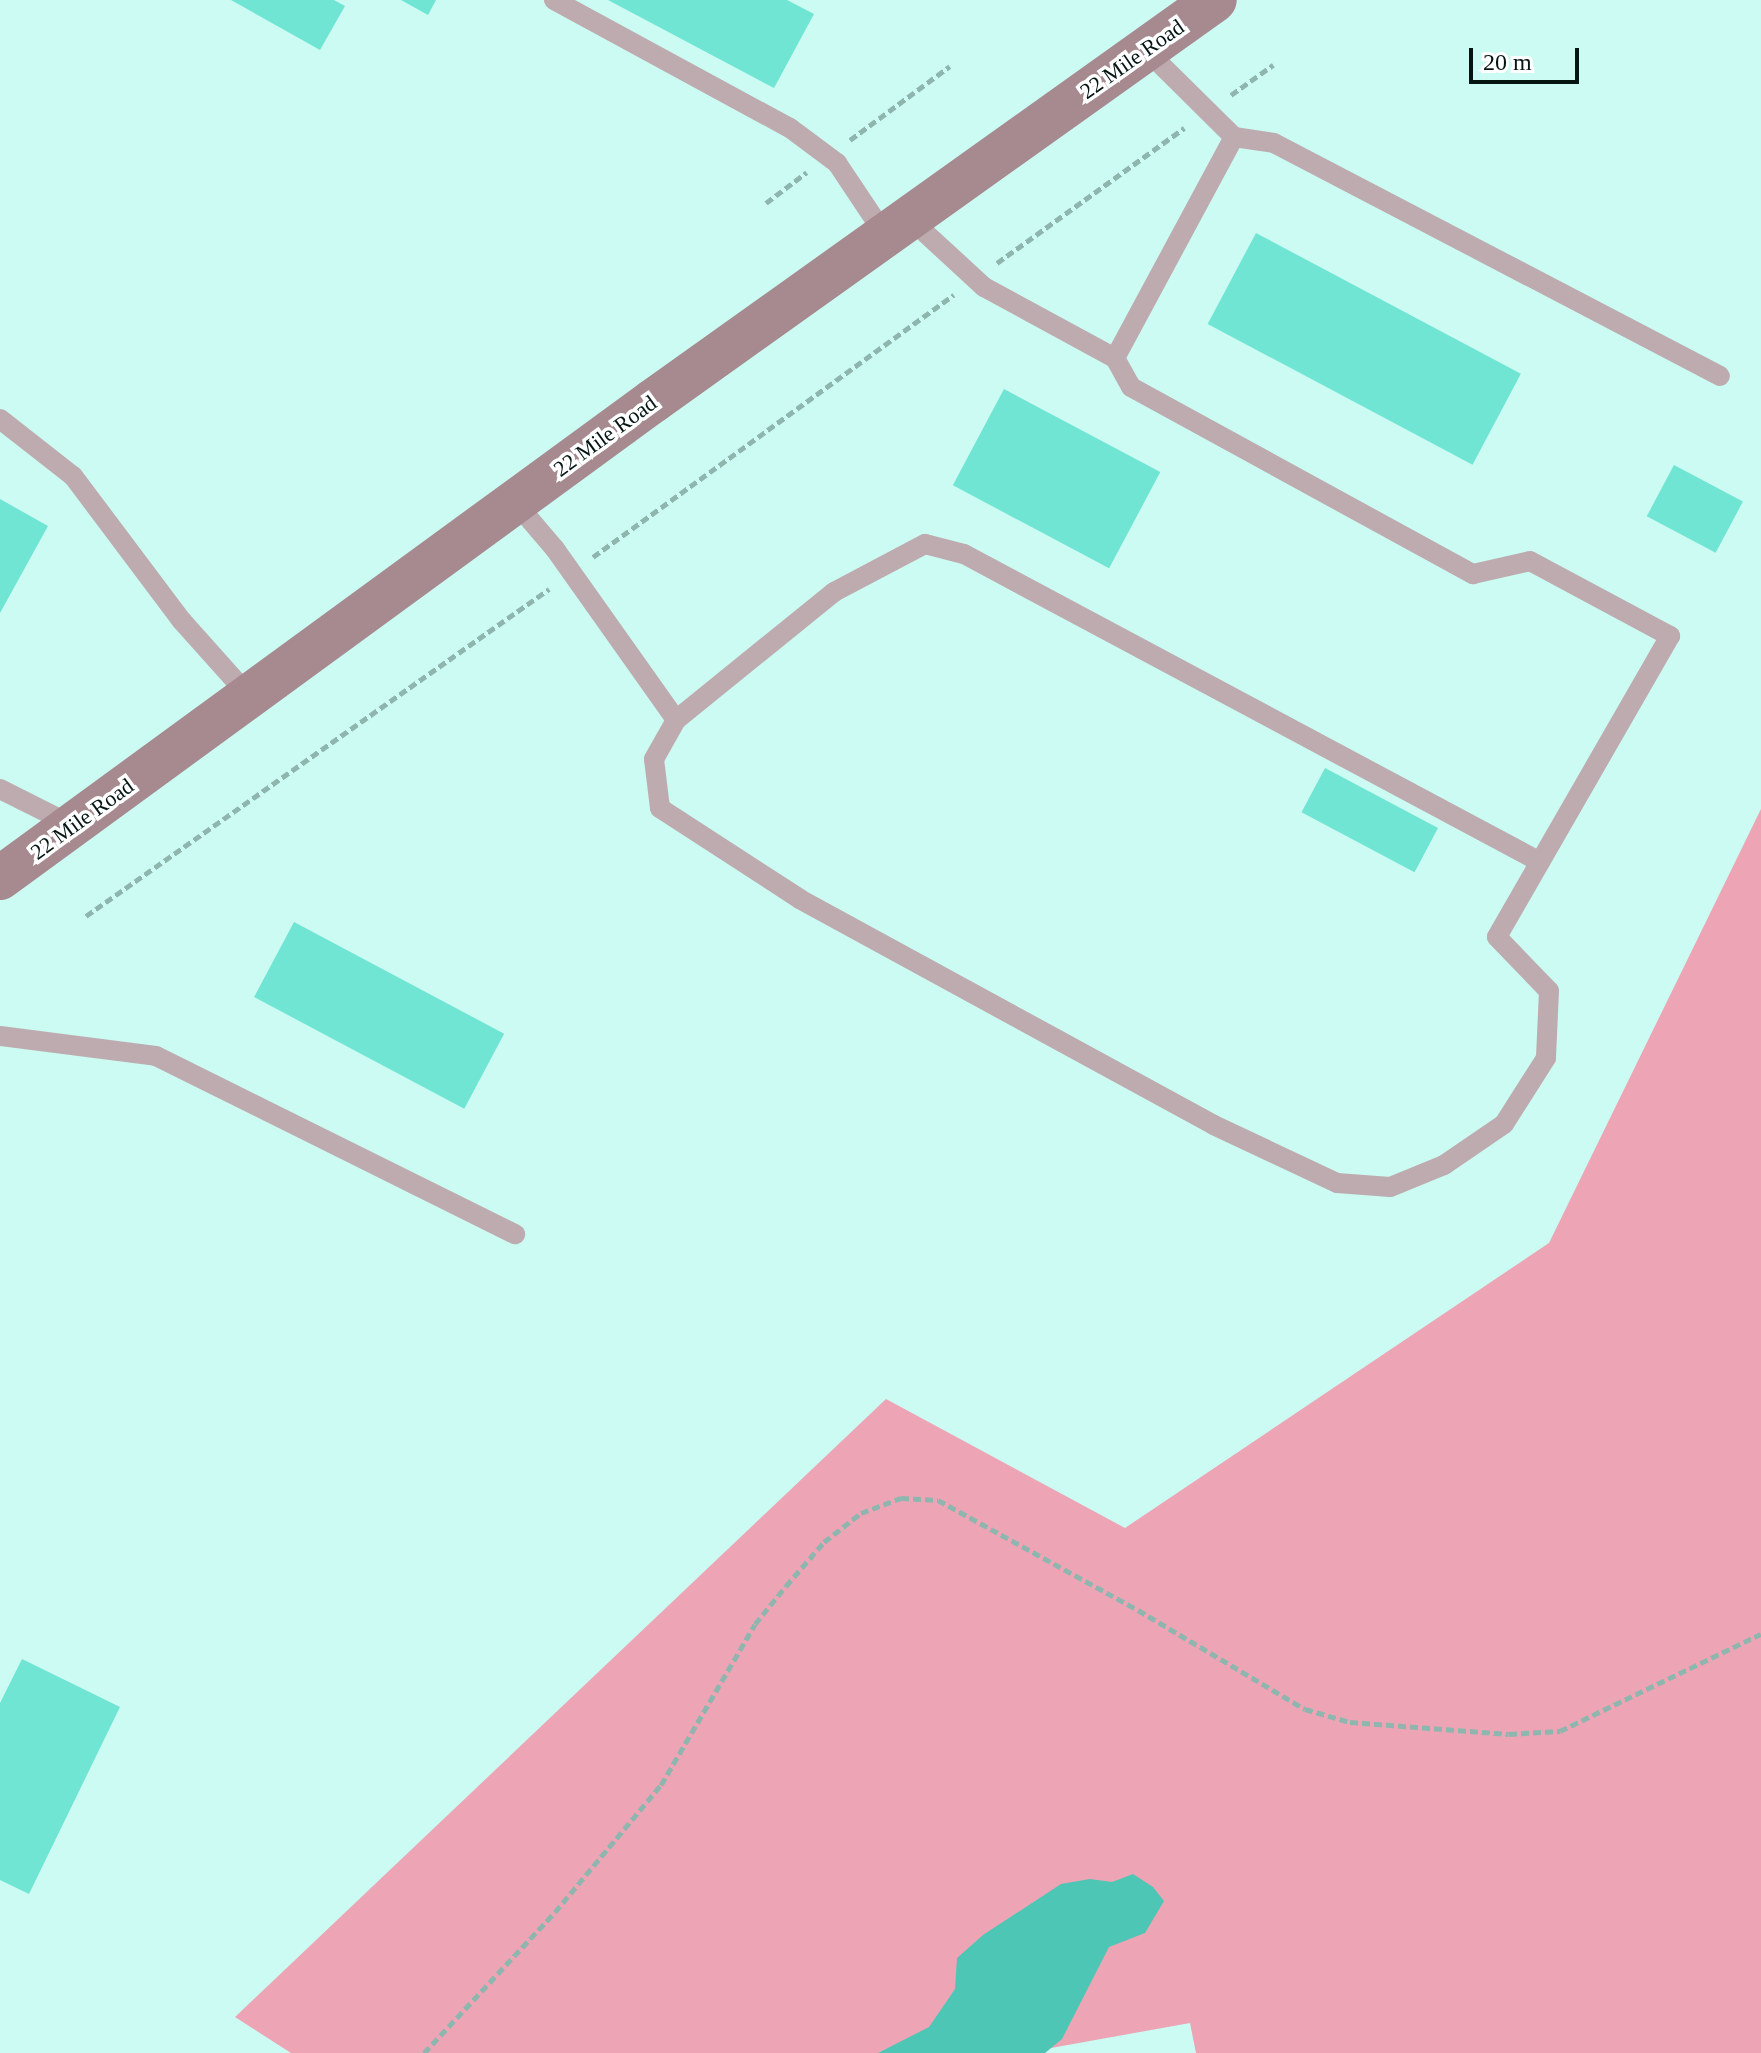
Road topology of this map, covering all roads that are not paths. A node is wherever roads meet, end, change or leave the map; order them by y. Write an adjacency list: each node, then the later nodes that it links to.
1 (554, 0): 5 (lane)
2 (1212, 1): 3 (street, 22 Mile Road)
3 (1145, 49): 4 (lane); 5 (street, 22 Mile Road)
4 (1234, 137): 6 (lane); 7 (lane)
5 (897, 226): 6 (lane); 9 (street, 22 Mile Road)
6 (1115, 358): 14 (lane)
7 (1720, 376)
8 (0, 419): 10 (lane)
9 (515, 502): 10 (street, 22 Mile Road); 11 (lane)
10 (249, 696): 13 (street, 22 Mile Road)
11 (676, 720): 14 (lane); 14 (lane)
12 (0, 789): 13 (lane)
13 (73, 826): 15 (street, 22 Mile Road)
14 (1540, 862)
15 (0, 878)
16 (0, 1036): 17 (lane)
17 (515, 1234)

